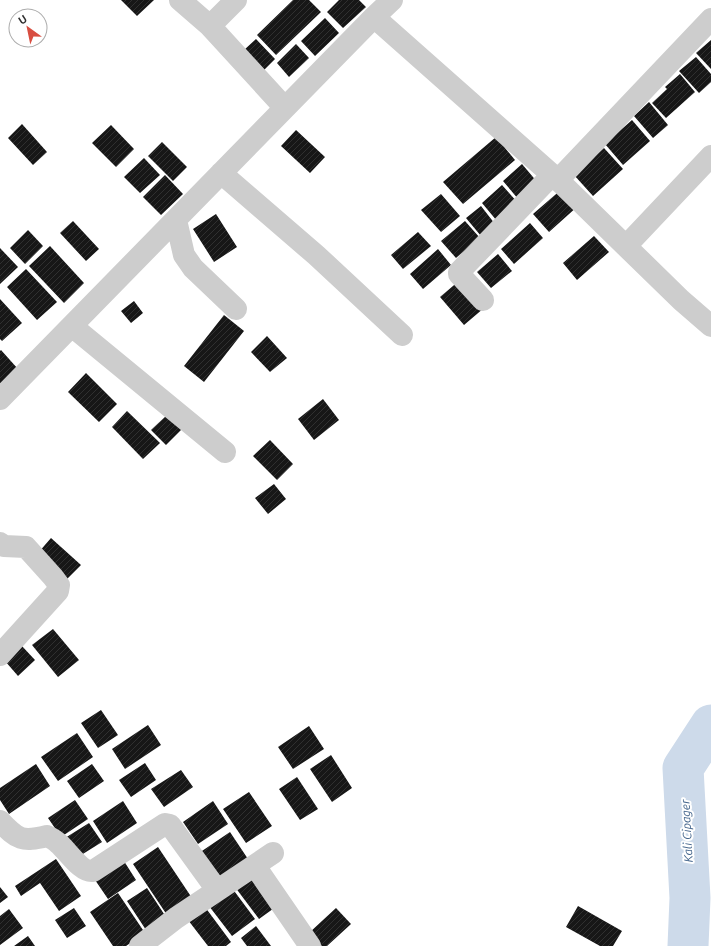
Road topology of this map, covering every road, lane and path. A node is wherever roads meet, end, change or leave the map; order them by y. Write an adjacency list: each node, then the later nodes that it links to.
1 (180, 0): 6 (street)
2 (236, 0): 6 (street)
3 (392, 0): 4 (street)
4 (374, 18): 7 (street); 10 (street)
5 (711, 19): 10 (street)
6 (210, 26): 7 (street)
7 (285, 108): 9 (street)
8 (711, 156): 12 (street)
9 (221, 173): 11 (street); 17 (street)
10 (555, 178): 12 (street); 13 (street)
11 (176, 220): 14 (street); 16 (street)
12 (626, 246): 15 (street)
13 (483, 300)
14 (236, 310)
15 (711, 326)
16 (73, 327): 18 (street); 19 (street)
17 (402, 335)
18 (0, 399)
19 (225, 452)
20 (0, 543): 21 (street)
21 (0, 655)
22 (0, 821): 25 (street)
23 (273, 853): 24 (street)
24 (255, 866): 25 (street); 27 (street)
25 (217, 890): 26 (street)
26 (140, 946)
27 (310, 946)

